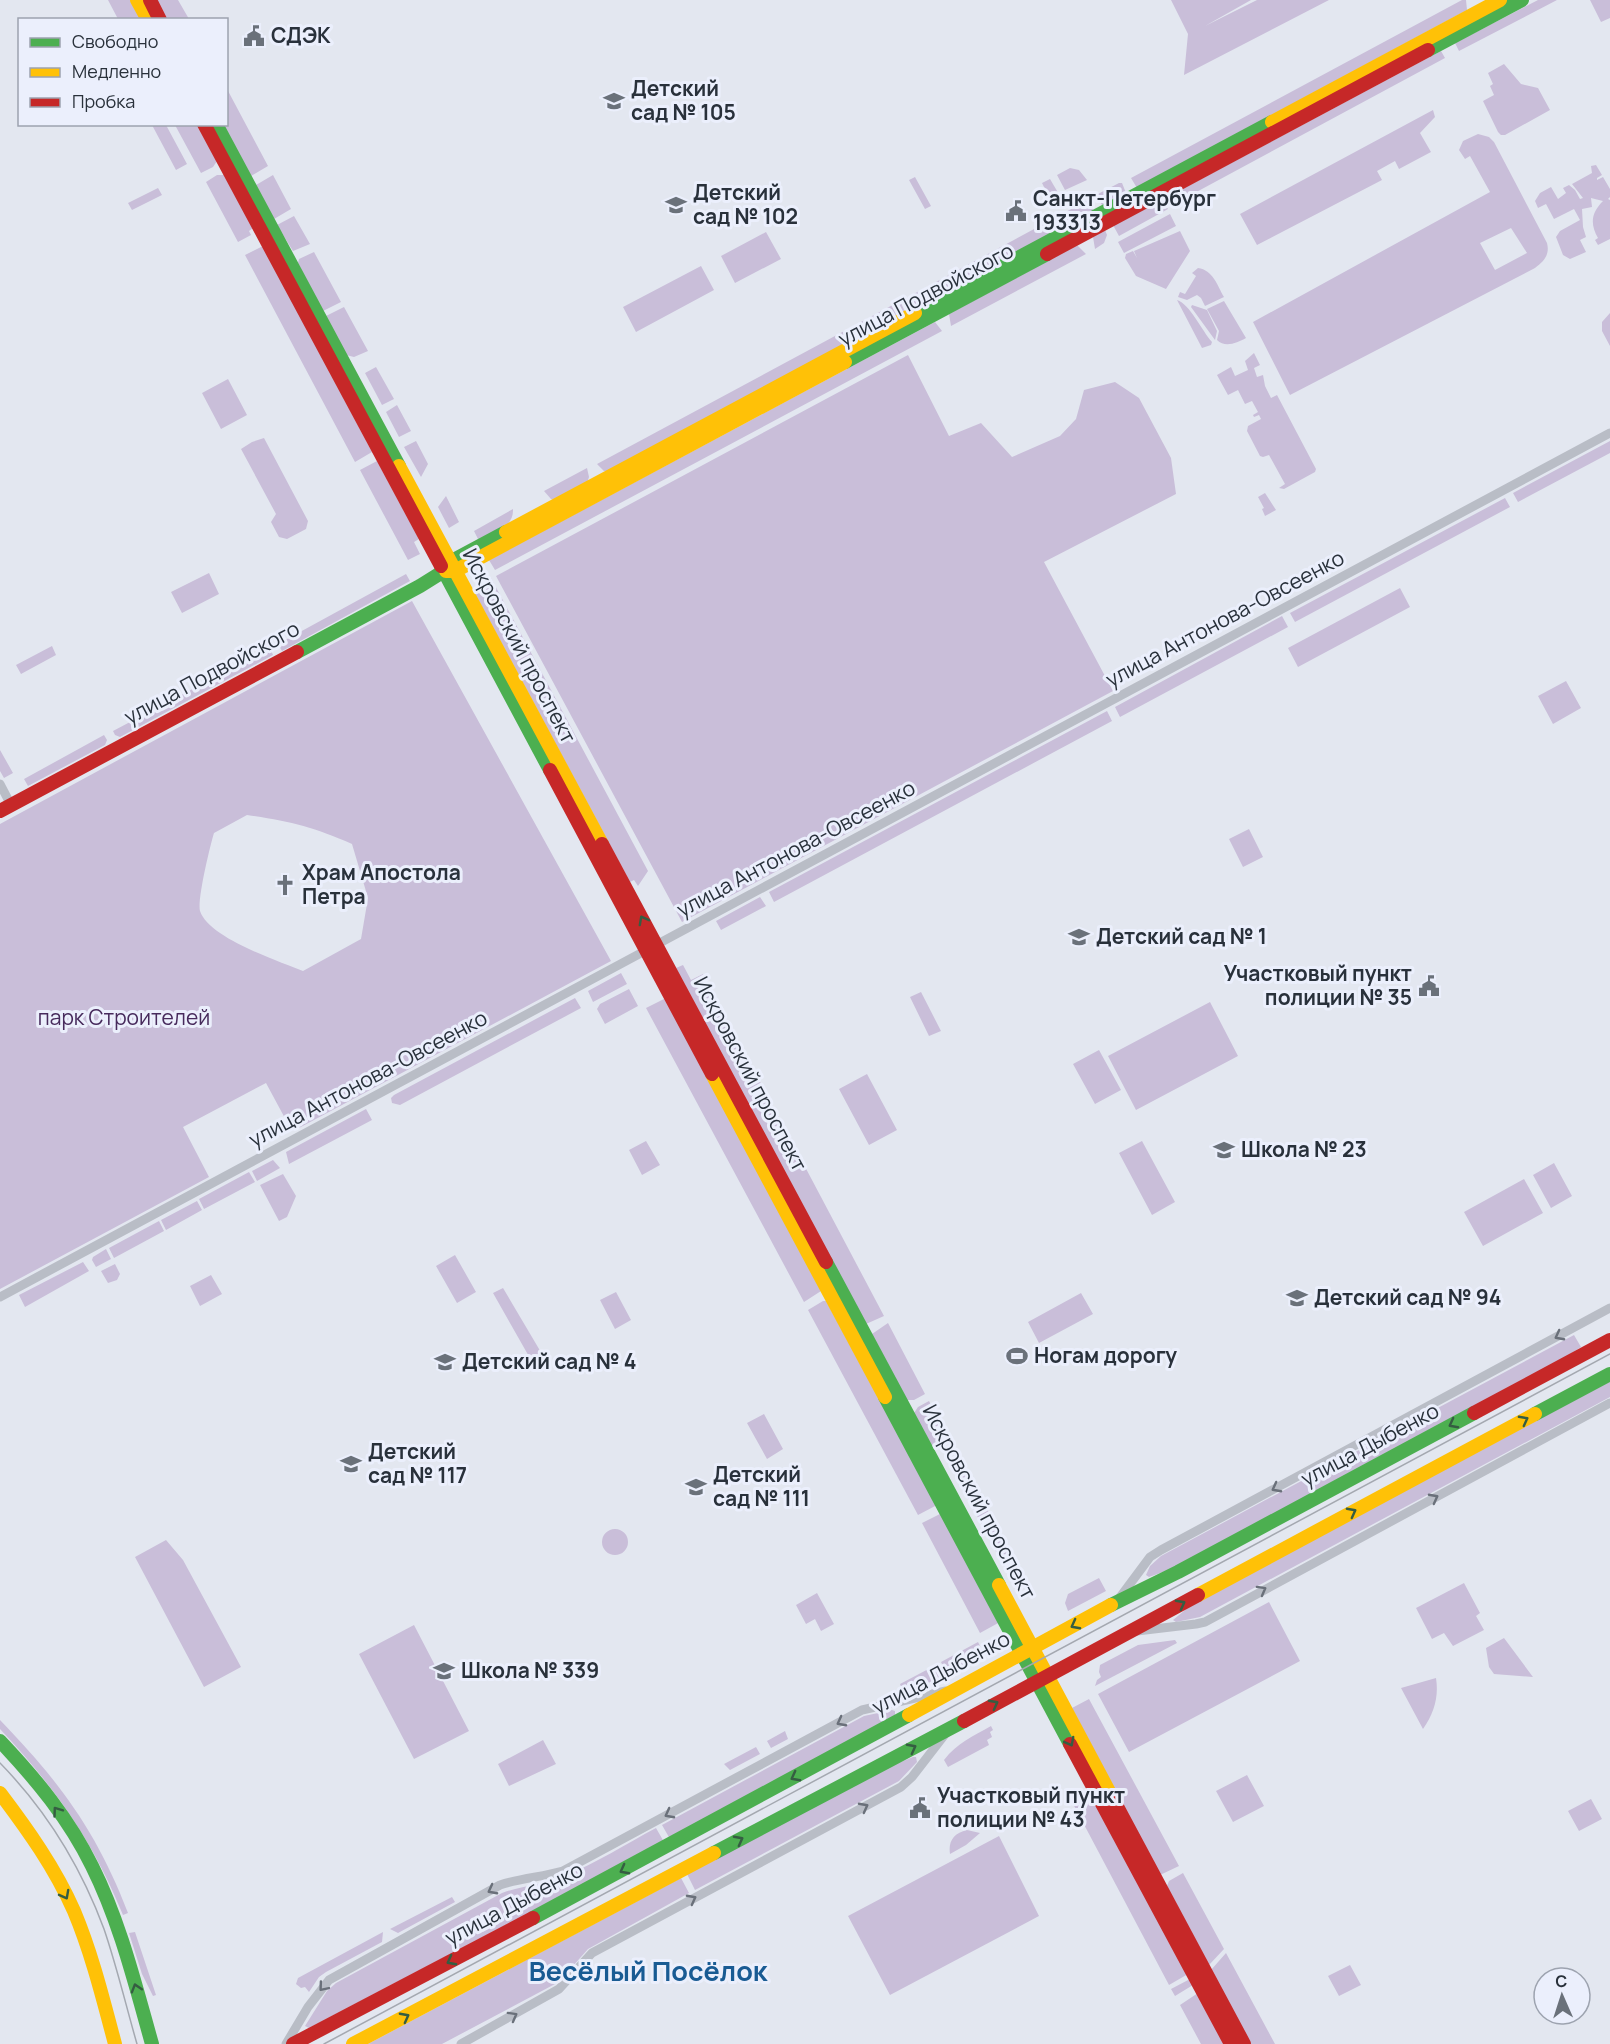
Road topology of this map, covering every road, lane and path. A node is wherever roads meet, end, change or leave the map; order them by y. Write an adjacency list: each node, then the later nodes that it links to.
1 (137, 0): 5 (street)
2 (150, 0): 6 (street)
3 (1500, 0): 10 (street, улица Подвойского)
4 (1522, 0): 10 (street, улица Подвойского)
5 (147, 18)
6 (159, 18)
7 (205, 126): 10 (street, Искровский проспект)
8 (217, 126): 10 (street, Искровский проспект)
9 (1610, 433): 13 (street, улица Антонова-Овсеенко)
10 (449, 568): 12 (street, улица Подвойского); 13 (street, Искровский проспект)
11 (0, 784): 12 (street)
12 (6, 808)
13 (652, 947): 14 (street, улица Антонова-Овсеенко); 21 (street, Искровский проспект)
14 (0, 1298)
15 (1610, 1308): 19 (street, one-way to 19)
16 (1610, 1340): 19 (street, улица Дыбенко, one-way to 19)
17 (1610, 1374): 20 (street, one-way to 17)
18 (1610, 1403): 20 (street, one-way to 18)
19 (1117, 1602): 21 (street, улица Дыбенко, one-way to 21)
20 (1129, 1632): 22 (street)
21 (1028, 1650): 22 (street, Искровский проспект); 23 (street, улица Дыбенко)
22 (1043, 1678): 24 (street, one-way to 22); 33 (street, Искровский проспект, one-way to 33); 34 (street, Искровский проспект)
23 (957, 1689): 29 (street, one-way to 29); 30 (street, улица Дыбенко, one-way to 30)
24 (950, 1728): 31 (street, one-way to 24); 32 (street, one-way to 24)
25 (0, 1742): 28 (street, one-way to 25)
26 (0, 1793): 27 (street, one-way to 27)
27 (115, 2044)
28 (152, 2044)
29 (286, 2044)
30 (293, 2044)
31 (353, 2044)
32 (461, 2044)
33 (1231, 2044)
34 (1244, 2044)

